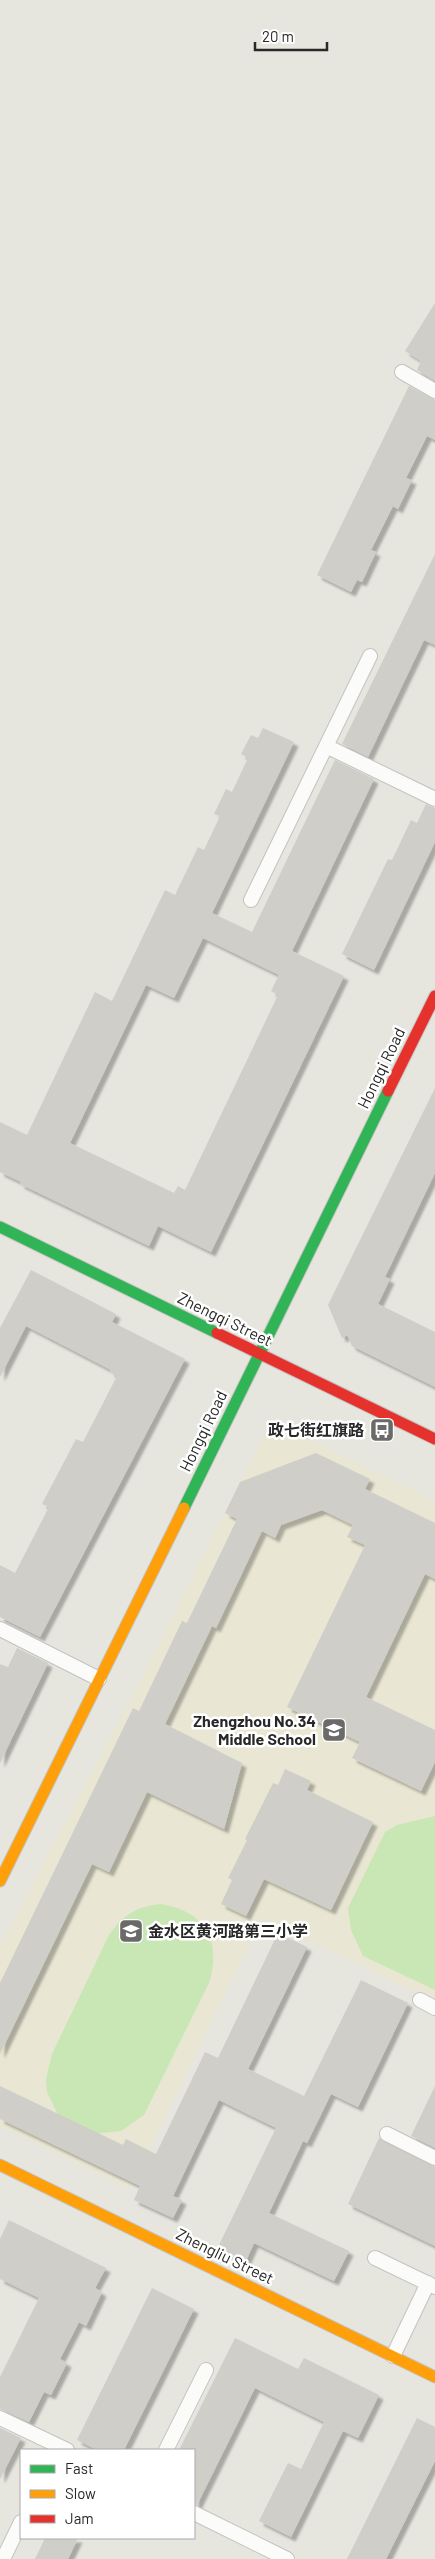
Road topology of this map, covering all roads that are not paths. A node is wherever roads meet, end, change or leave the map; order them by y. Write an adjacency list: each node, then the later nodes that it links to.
1 (402, 372): 2 (lane)
2 (435, 391)
3 (370, 656): 4 (lane)
4 (326, 746): 5 (lane); 6 (lane)
5 (435, 799)
6 (251, 900)
7 (435, 996): 8 (street, Hongqi Road)
8 (431, 1016): 10 (street, Hongqi Road)
9 (0, 1228): 10 (street, Zhengqi Street)
10 (259, 1353): 11 (street, Zhengqi Street); 13 (street, Hongqi Road)
11 (435, 1439)
12 (0, 1629): 13 (lane)
13 (99, 1679): 14 (street, Hongqi Road)
14 (0, 1881)
15 (420, 2000): 16 (lane)
16 (435, 2008)
17 (387, 2134): 18 (lane)
18 (435, 2158)
19 (0, 2165): 22 (street, Zhengliu Street)
20 (375, 2258): 21 (lane)
21 (431, 2285): 22 (lane)
22 (393, 2356): 24 (street, Zhengliu Street)
23 (206, 2370): 27 (lane)
24 (435, 2377)
25 (0, 2418): 26 (lane)
26 (61, 2449)
27 (166, 2449)
28 (195, 2513): 31 (lane)
29 (20, 2524): 30 (lane)
30 (3, 2559)
31 (287, 2559)

